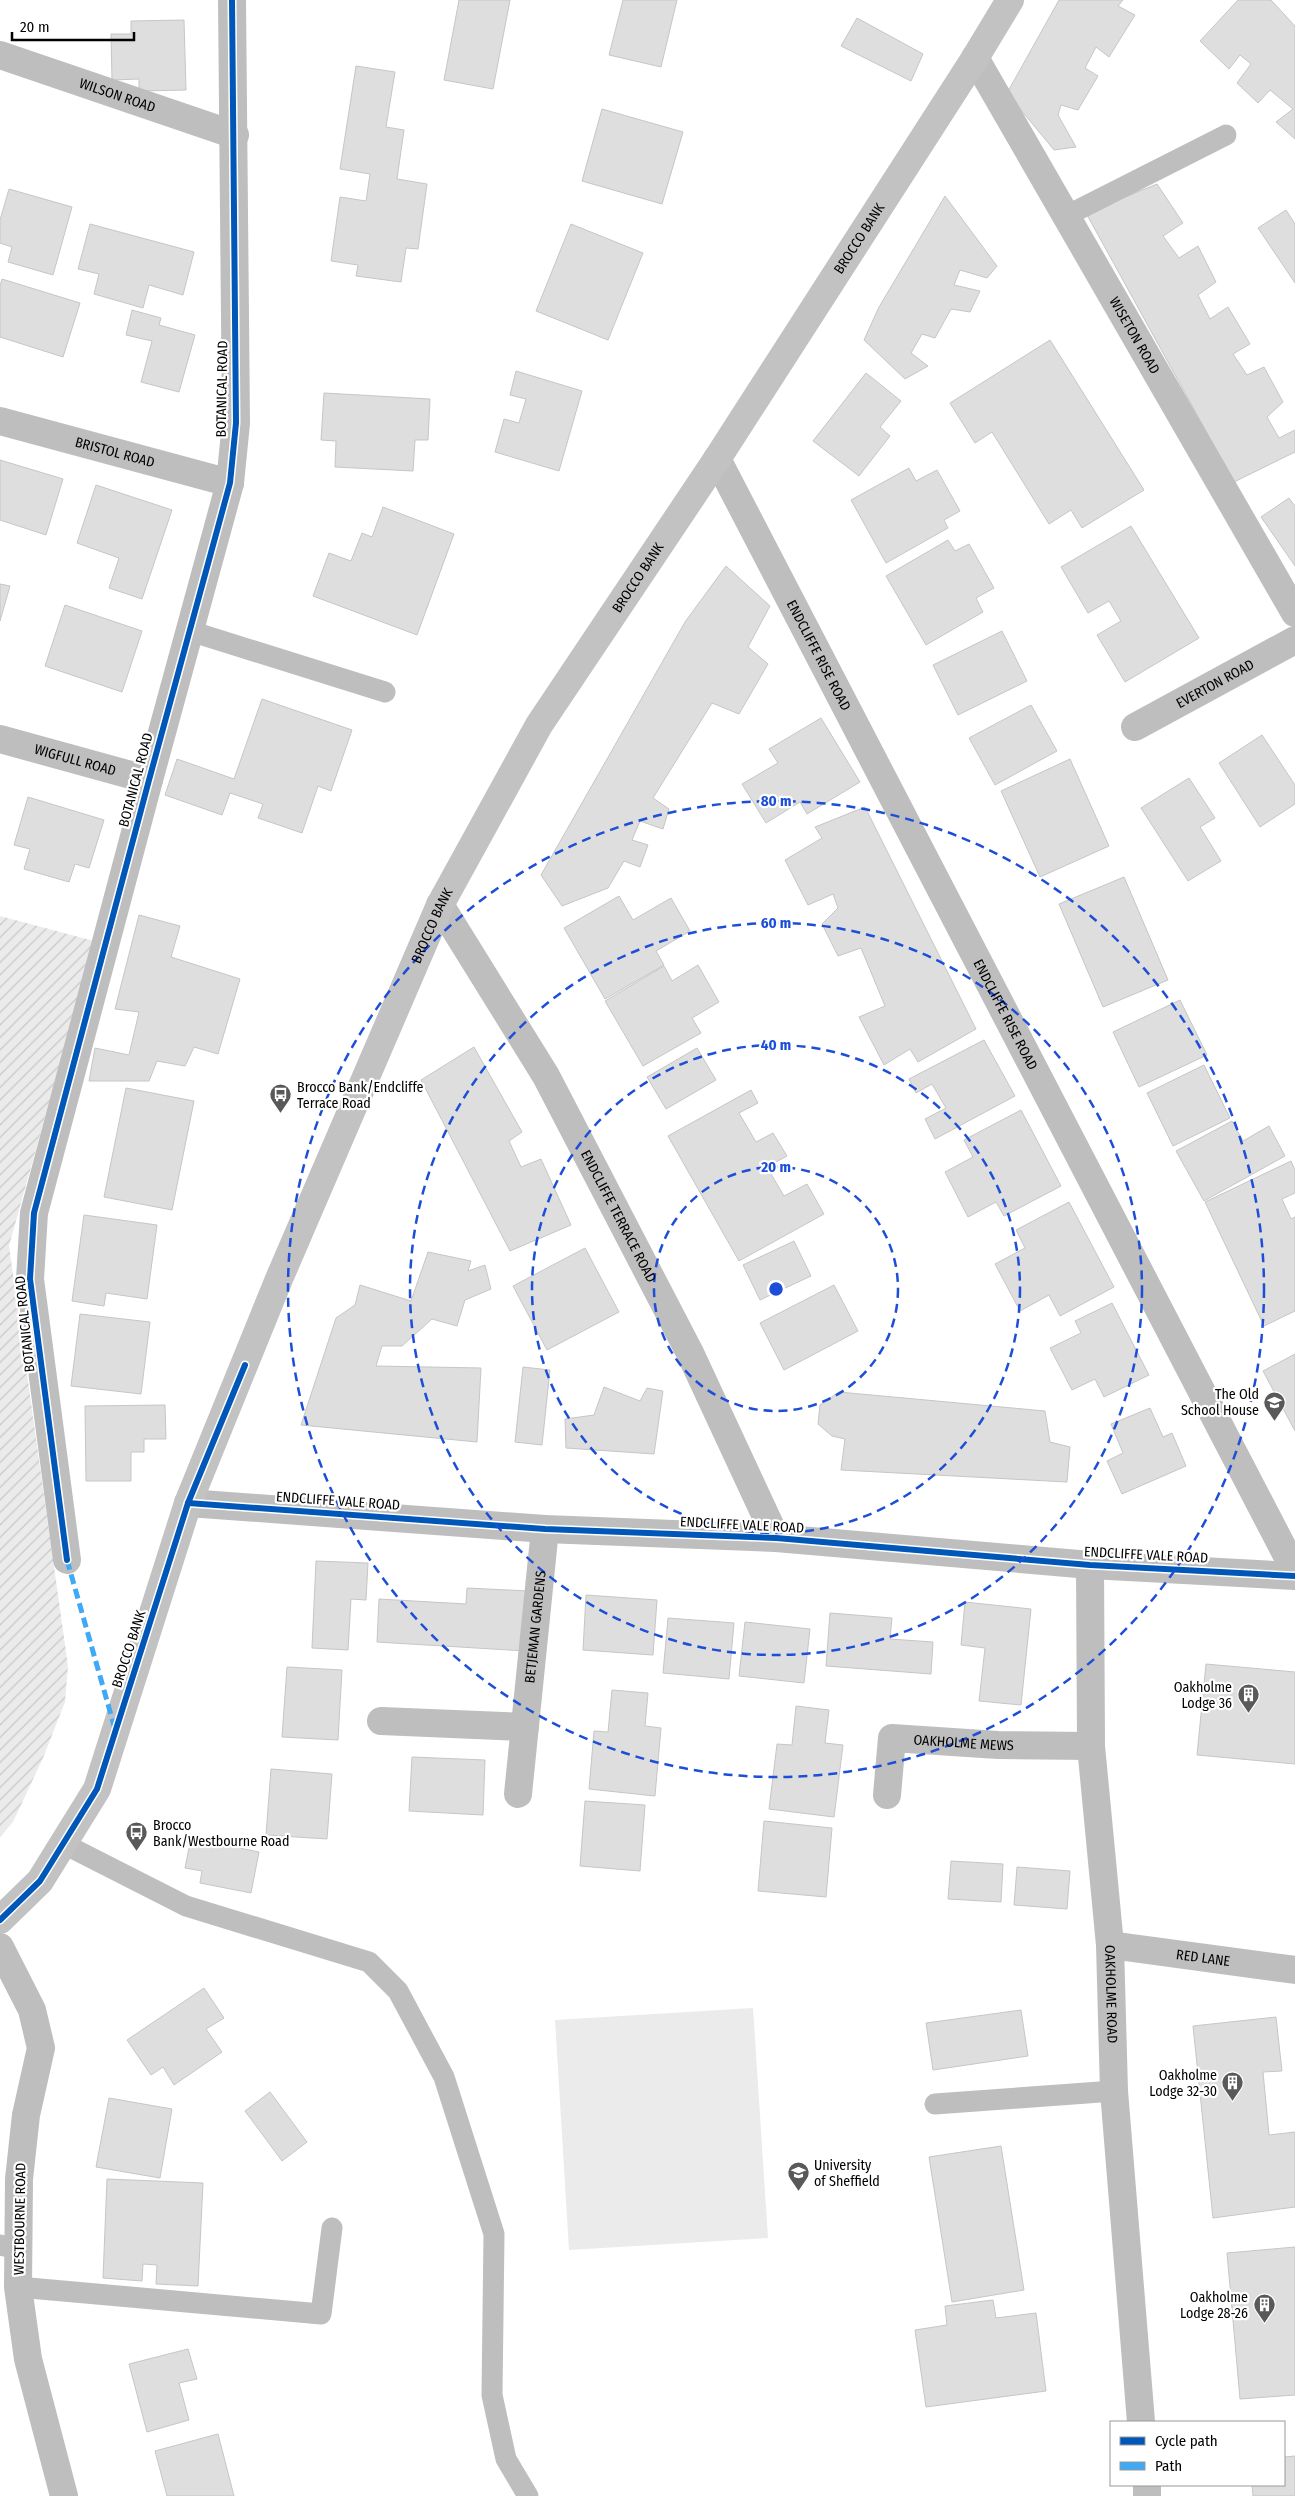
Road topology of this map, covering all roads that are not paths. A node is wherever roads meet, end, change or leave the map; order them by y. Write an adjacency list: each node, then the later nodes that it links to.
1 (232, 0): 6 (street, BOTANICAL ROAD)
2 (1010, 0): 4 (main road, BROCCO BANK)
3 (0, 56): 6 (street, WILSON ROAD)
4 (976, 58): 7 (street, WISETON ROAD); 9 (main road, BROCCO BANK)
5 (1226, 135): 7 (lane)
6 (235, 136): 10 (street, BOTANICAL ROAD)
7 (1066, 216): 11 (street, WISETON ROAD)
8 (0, 421): 10 (street, BRISTOL ROAD)
9 (717, 459): 18 (main road, BROCCO BANK); 24 (street, ENDCLIFFE RISE ROAD)
10 (230, 484): 12 (street, BOTANICAL ROAD)
11 (1295, 613)
12 (190, 631): 14 (lane); 17 (street, BOTANICAL ROAD)
13 (1295, 640): 15 (street, EVERTON ROAD)
14 (385, 692)
15 (1136, 727)
16 (0, 739): 17 (street, WIGFULL ROAD)
17 (149, 780): 22 (street, BOTANICAL ROAD)
18 (440, 905): 19 (main road, BROCCO BANK); 21 (street, ENDCLIFFE TERRACE ROAD)
19 (188, 1503): 20 (street, ENDCLIFFE VALE ROAD); 31 (main road, BROCCO BANK)
20 (545, 1529): 21 (street, ENDCLIFFE VALE ROAD); 27 (street, BETJEMAN GARDENS)
21 (776, 1538): 23 (street, ENDCLIFFE VALE ROAD)
22 (66, 1560)
23 (1090, 1565): 25 (street, ENDCLIFFE VALE ROAD); 28 (street, OAKHOLME ROAD)
24 (1295, 1571)
25 (1295, 1576)
26 (381, 1721): 27 (street)
27 (525, 1727): 29 (street, BETJEMAN GARDENS)
28 (1091, 1746): 30 (street, OAKHOLME MEWS); 33 (street, OAKHOLME ROAD)
29 (518, 1794)
30 (887, 1795)
31 (64, 1844): 32 (main road, BROCCO BANK); 43 (lane)
32 (0, 1920)
33 (1110, 1945): 35 (street, RED LANE); 36 (street, OAKHOLME ROAD)
34 (0, 1947): 39 (street, WESTBOURNE ROAD)
35 (1295, 1970)
36 (1114, 2091): 37 (lane); 41 (street, OAKHOLME ROAD)
37 (935, 2104)
38 (332, 2228): 40 (lane)
39 (9, 2247): 40 (street, WESTBOURNE ROAD)
40 (18, 2287): 42 (street, WESTBOURNE ROAD)
41 (1141, 2421)
42 (64, 2496)
43 (528, 2496)

